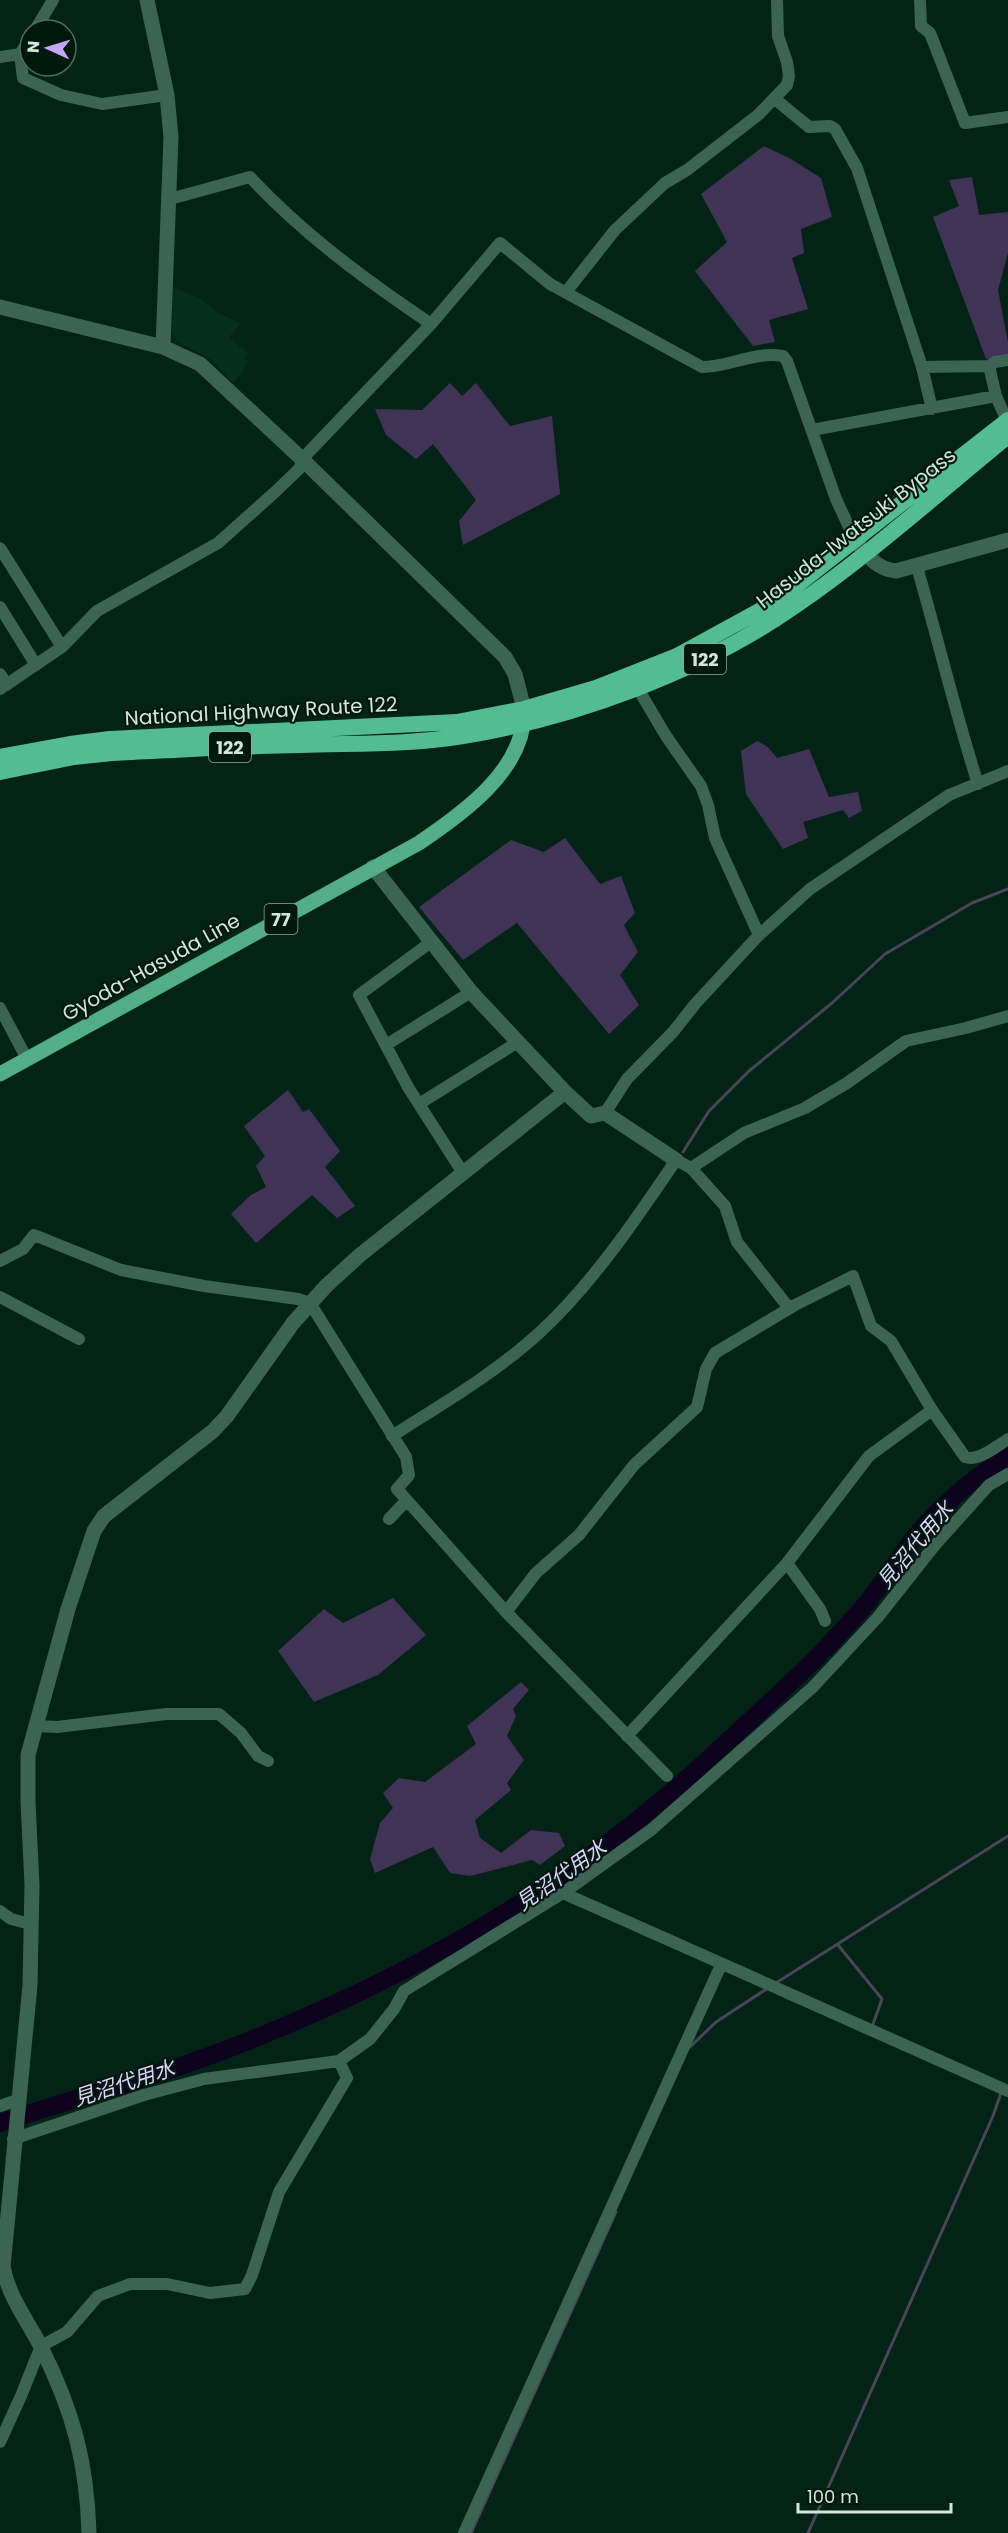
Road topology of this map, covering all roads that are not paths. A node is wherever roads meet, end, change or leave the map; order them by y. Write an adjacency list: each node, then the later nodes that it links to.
1 (53, 0): 5 (street)
2 (147, 0): 9 (street)
3 (777, 0): 10 (street)
4 (920, 0): 11 (street)
5 (42, 18)
6 (18, 54): 7 (street)
7 (0, 57)
8 (23, 78): 9 (street)
9 (167, 95): 12 (street)
10 (775, 99): 13 (street); 19 (street)
11 (1008, 117)
12 (170, 199): 15 (street); 16 (street)
13 (566, 292): 15 (street); 23 (street)
14 (0, 307): 16 (street)
15 (431, 324): 25 (street)
16 (163, 347): 25 (street)
17 (1008, 360): 18 (street)
18 (989, 366): 19 (street); 20 (street)
19 (922, 367): 21 (street)
20 (996, 396): 21 (street); 22 (street)
21 (932, 409): 23 (street)
22 (1008, 421): 27 (highway, Hasuda-Iwatsuki Bypass / 122)
23 (812, 430): 27 (street)
24 (1008, 436): 27 (highway, Hasuda-Iwatsuki Bypass / 122)
25 (304, 461): 31 (street); 35 (street)
26 (1008, 540): 29 (street)
27 (860, 547): 29 (street); 34 (highway, Hasuda-Iwatsuki Bypass / 122); 35 (highway, Hasuda-Iwatsuki Bypass / 122)
28 (0, 548): 31 (street)
29 (917, 567): 39 (street)
30 (0, 607): 32 (street)
31 (62, 646): 32 (street)
32 (36, 665): 33 (street)
33 (2, 683)
34 (637, 687): 35 (highway, Hasuda-Iwatsuki Bypass / 122); 41 (street)
35 (524, 716): 36 (highway, National Highway Route 122 / 122); 38 (highway, National Highway Route 122 / 122); 40 (main road, Gyoda-Hasuda Line / 77)
36 (0, 757)
37 (1008, 771): 39 (street)
38 (0, 772)
39 (978, 784): 41 (street)
40 (373, 867): 42 (street); 48 (main road, Gyoda-Hasuda Line / 77)
41 (759, 935): 52 (street)
42 (431, 942): 43 (street); 47 (street)
43 (471, 992): 46 (street); 47 (street)
44 (0, 1008): 48 (street)
45 (1008, 1016): 54 (street)
46 (518, 1042): 50 (street); 51 (street)
47 (386, 1045): 51 (street)
48 (27, 1059): 49 (main road, Gyoda-Hasuda Line / 77)
49 (0, 1074)
50 (565, 1092): 52 (street); 55 (street)
51 (420, 1104): 55 (street)
52 (605, 1113): 53 (street)
53 (676, 1160): 54 (street); 62 (street)
54 (691, 1168): 59 (street)
55 (463, 1173): 58 (street)
56 (0, 1261): 58 (street)
57 (0, 1297): 60 (street)
58 (310, 1303): 62 (street); 70 (street)
59 (789, 1308): 61 (street); 68 (street)
60 (79, 1339)
61 (932, 1410): 63 (street); 67 (street)
62 (392, 1436): 65 (street)
63 (1008, 1439)
64 (1008, 1474): 74 (street)
65 (407, 1500): 66 (street); 68 (street)
66 (389, 1519)
67 (787, 1563): 69 (street); 71 (street)
68 (506, 1612): 71 (street)
69 (825, 1621)
70 (34, 1726): 72 (street); 76 (street)
71 (627, 1736): 73 (street)
72 (268, 1761)
73 (668, 1776)
74 (563, 1893): 77 (street); 78 (street)
75 (0, 1911): 76 (street)
76 (31, 1924): 80 (street)
77 (721, 1965): 79 (street); 86 (street)
78 (339, 2061): 82 (street); 83 (street)
79 (1008, 2091)
80 (17, 2102): 81 (street); 82 (street)
81 (0, 2106)
82 (14, 2136): 83 (street)
83 (41, 2346): 84 (street); 85 (street)
84 (0, 2442)
85 (89, 2533)
86 (464, 2533)

